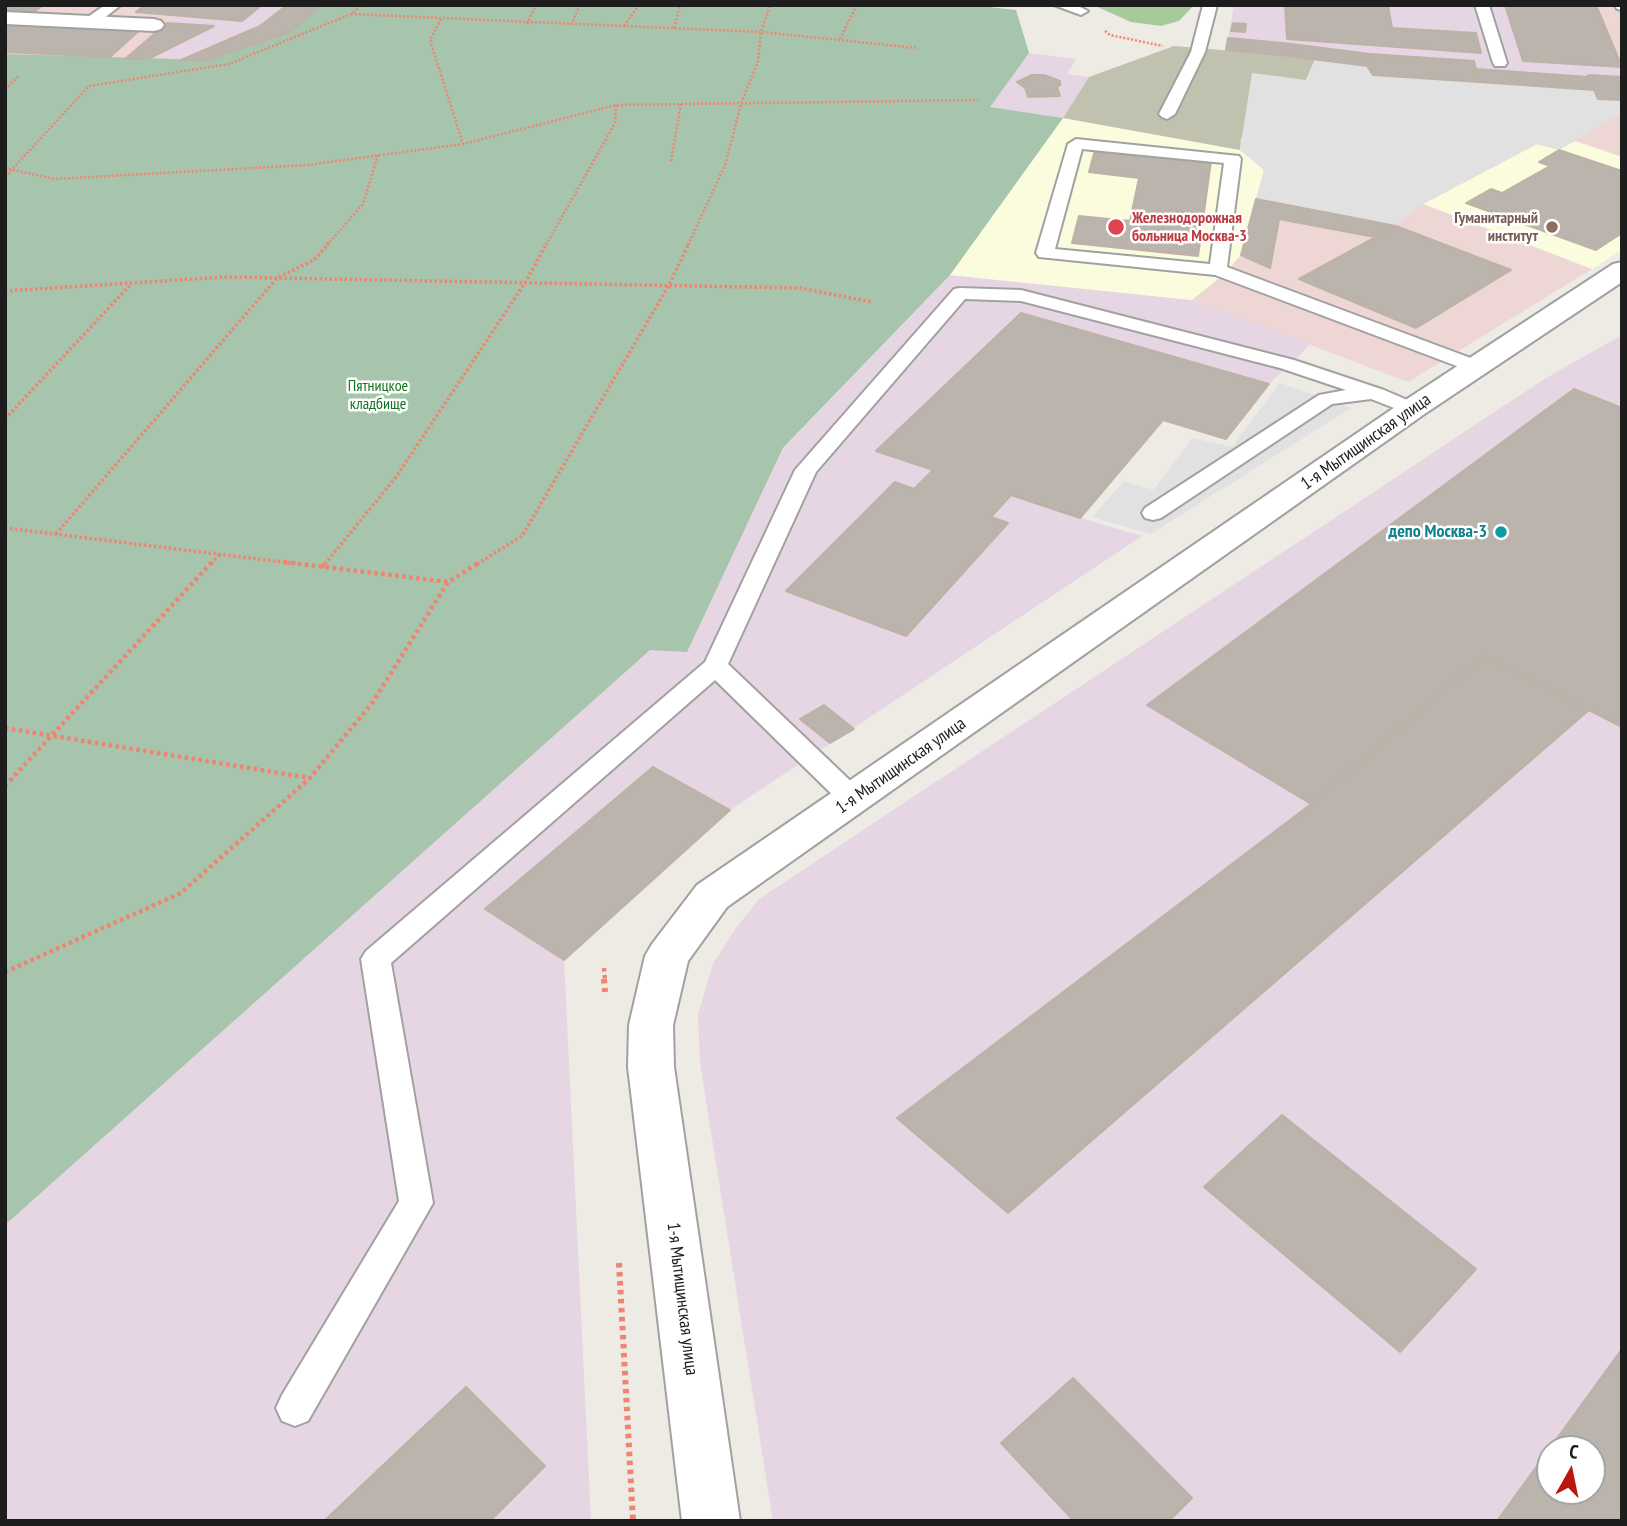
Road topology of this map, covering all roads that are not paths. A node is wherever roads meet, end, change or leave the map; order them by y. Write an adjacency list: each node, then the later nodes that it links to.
1 (114, 5): 7 (lane)
2 (1061, 5): 5 (lane)
3 (1210, 5): 10 (lane)
4 (1482, 5): 9 (lane)
5 (1081, 10)
6 (5, 18): 7 (street)
7 (90, 22): 8 (street)
8 (154, 25)
9 (1500, 63)
10 (1167, 114)
11 (1219, 270): 11 (lane); 13 (lane)
12 (1622, 270): 13 (street, 1-я Мытищинская улица)
13 (1477, 367): 15 (street, 1-я Мытищинская улица)
14 (1377, 394): 15 (lane); 16 (lane); 17 (lane)
15 (1412, 409): 18 (street, 1-я Мытищинская улица)
16 (1153, 513)
17 (715, 666): 18 (lane); 19 (lane)
18 (853, 799): 20 (street, 1-я Мытищинская улица)
19 (295, 1408)
20 (711, 1521)

